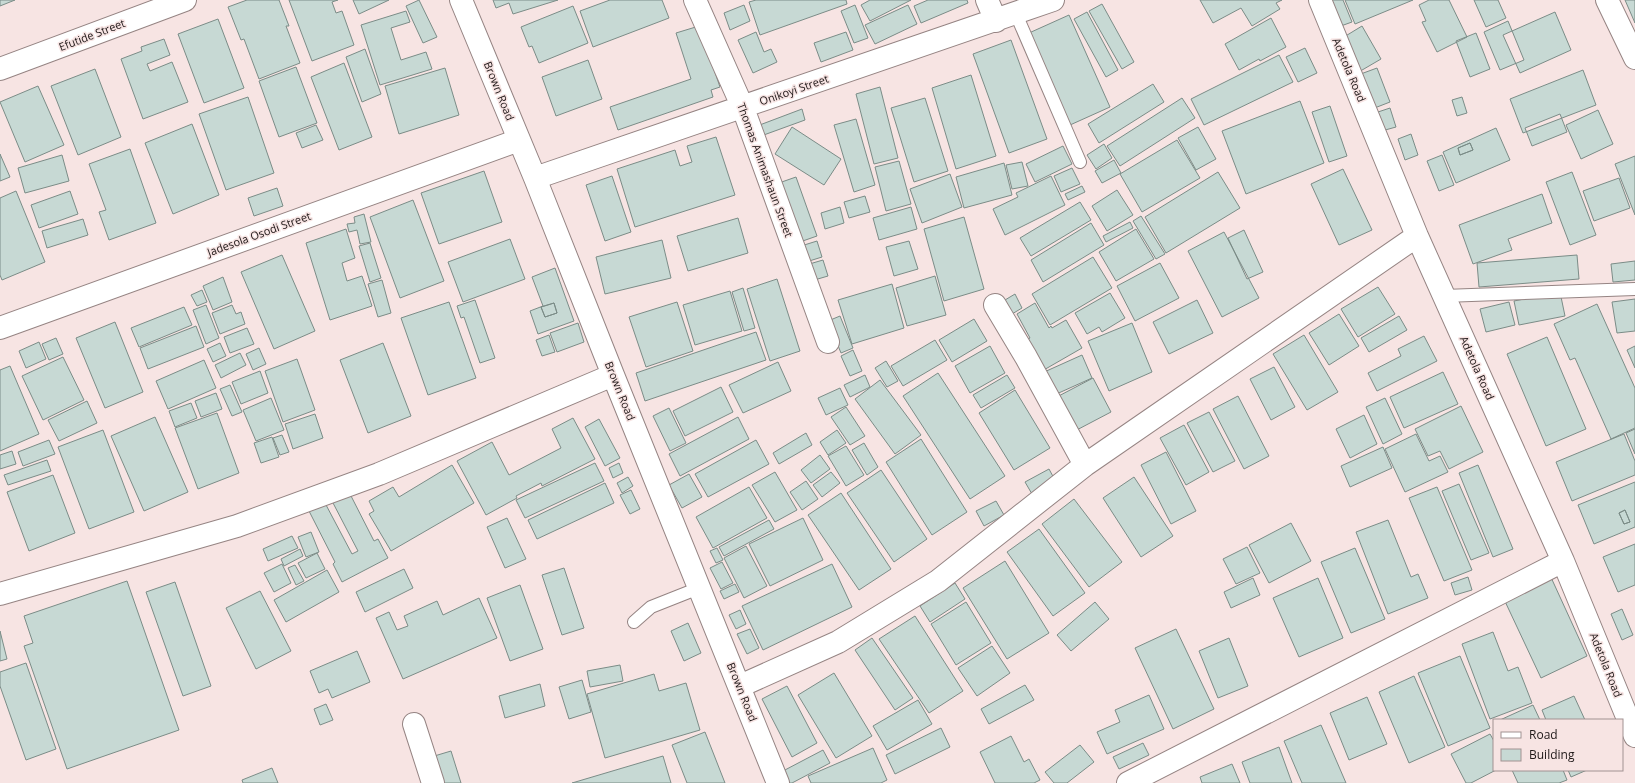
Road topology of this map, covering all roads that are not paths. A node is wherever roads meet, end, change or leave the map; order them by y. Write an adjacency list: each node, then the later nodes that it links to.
1 (185, 0): 11 (street, Efutide Street)
2 (461, 0): 13 (street, Brown Road)
3 (695, 0): 12 (street, Thomas Animashaun Street)
4 (987, 0): 9 (street)
5 (1053, 0): 8 (street, Onikoyi Street)
6 (1320, 0): 16 (street, Adetola Road)
7 (1607, 0): 10 (street)
8 (1016, 14): 9 (street, Onikoyi Street); 14 (lane)
9 (996, 21): 12 (street, Onikoyi Street)
10 (1635, 58)
11 (0, 69)
12 (742, 108): 15 (street, Onikoyi Street); 21 (street, Thomas Animashaun Street)
13 (519, 140): 15 (street, Brown Road); 20 (street, Jadesola Osodi Street)
14 (1080, 162)
15 (535, 178): 22 (street, Brown Road)
16 (1417, 236): 18 (street, Adetola Road); 23 (street)
17 (1635, 289): 18 (lane)
18 (1444, 296): 24 (street, Adetola Road)
19 (995, 305): 23 (street)
20 (0, 328)
21 (828, 342)
22 (612, 374): 25 (street, Brown Road); 26 (street)
23 (1085, 465): 28 (street)
24 (1563, 561): 30 (street, Adetola Road); 33 (street)
25 (700, 588): 27 (lane); 28 (street, Brown Road)
26 (0, 594)
27 (634, 622)
28 (740, 686): 32 (street, Brown Road)
29 (414, 724): 31 (street)
30 (1635, 736)
31 (433, 783)
32 (778, 783)
33 (1128, 783)

